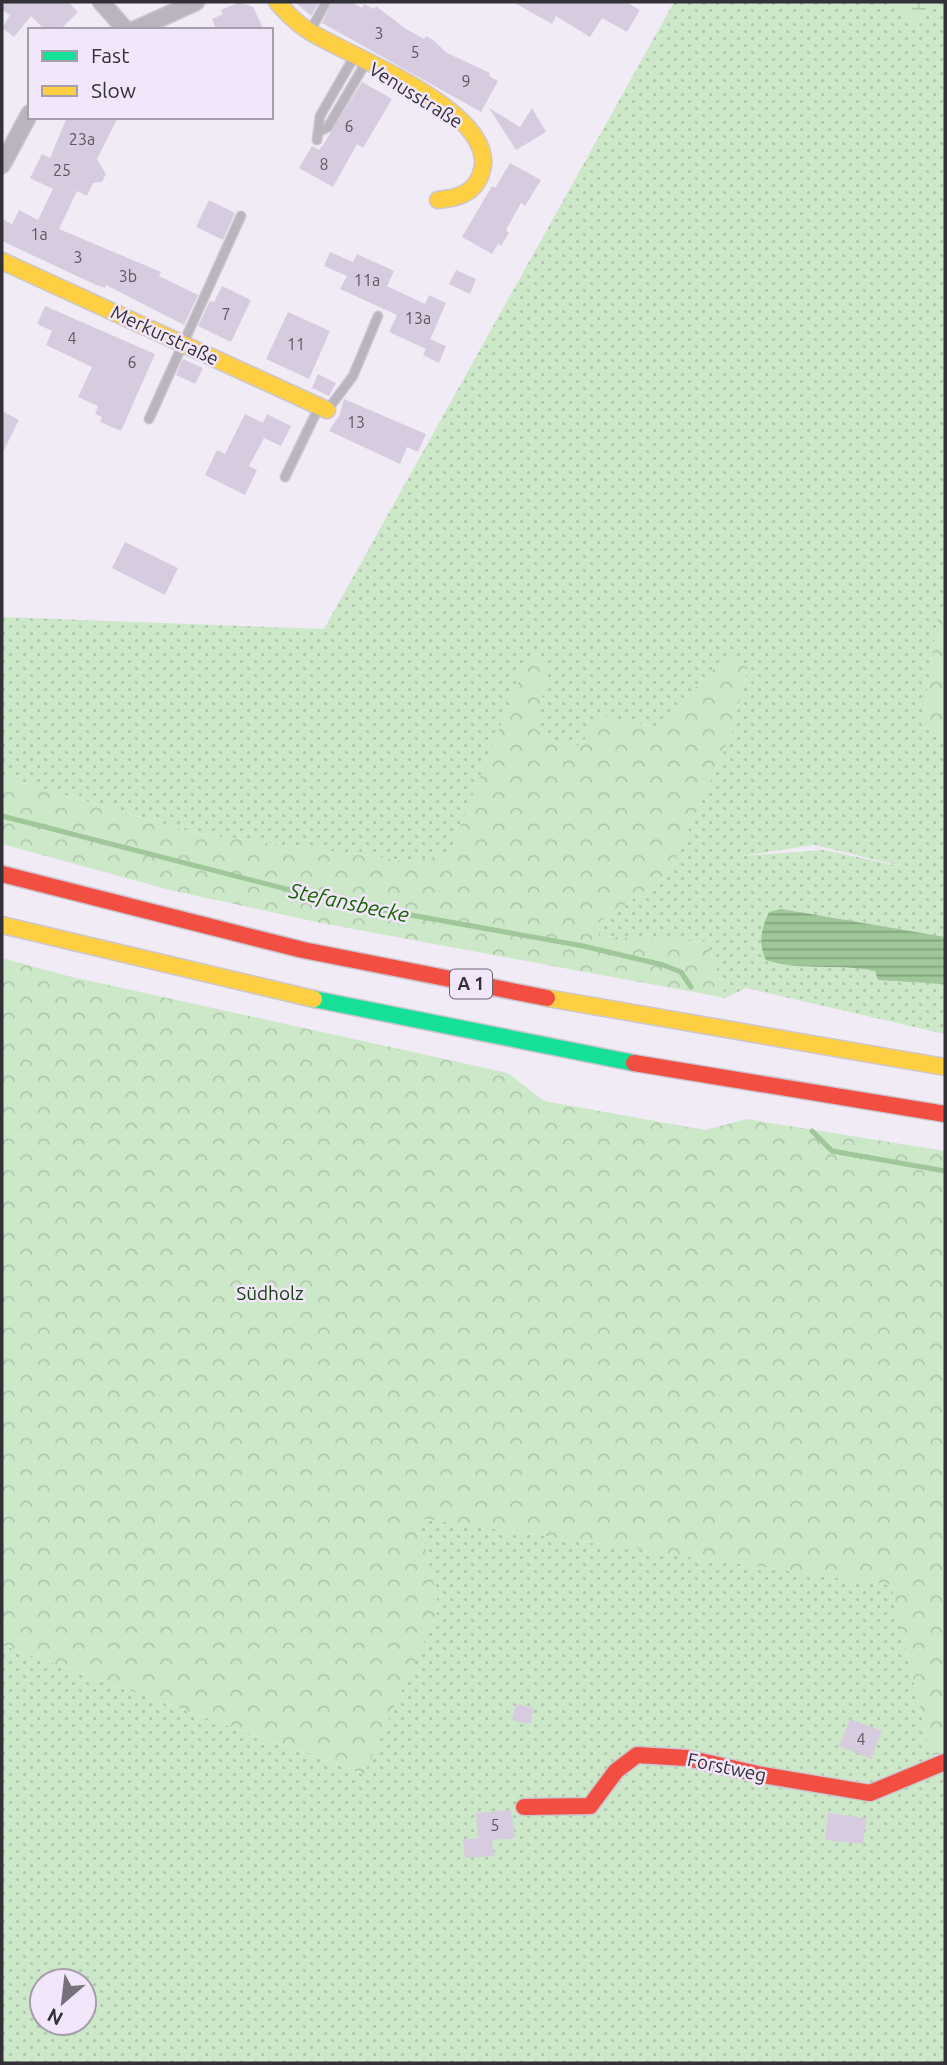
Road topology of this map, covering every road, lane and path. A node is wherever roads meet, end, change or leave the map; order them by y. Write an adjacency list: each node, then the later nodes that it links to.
1 (101, 2): 5 (street)
2 (196, 2): 6 (street)
3 (278, 2): 7 (main road, Venusstraße)
4 (326, 2): 7 (lane)
5 (124, 28)
6 (138, 28)
7 (310, 32): 8 (main road, Venusstraße)
8 (360, 60): 10 (lane); 12 (main road, Venusstraße)
9 (28, 117): 11 (street)
10 (323, 134)
11 (2, 165)
12 (438, 200)
13 (241, 216): 16 (lane)
14 (2, 261): 16 (main road, Merkurstraße)
15 (378, 316): 17 (lane)
16 (183, 344): 17 (main road, Merkurstraße); 18 (lane)
17 (324, 408): 19 (lane)
18 (149, 419)
19 (285, 477)
20 (2, 874): 22 (main road, A 1)
21 (2, 925): 23 (main road, A 1)
22 (945, 1067)
23 (945, 1114)
24 (945, 1762): 25 (main road, Forstweg)
25 (524, 1807)

